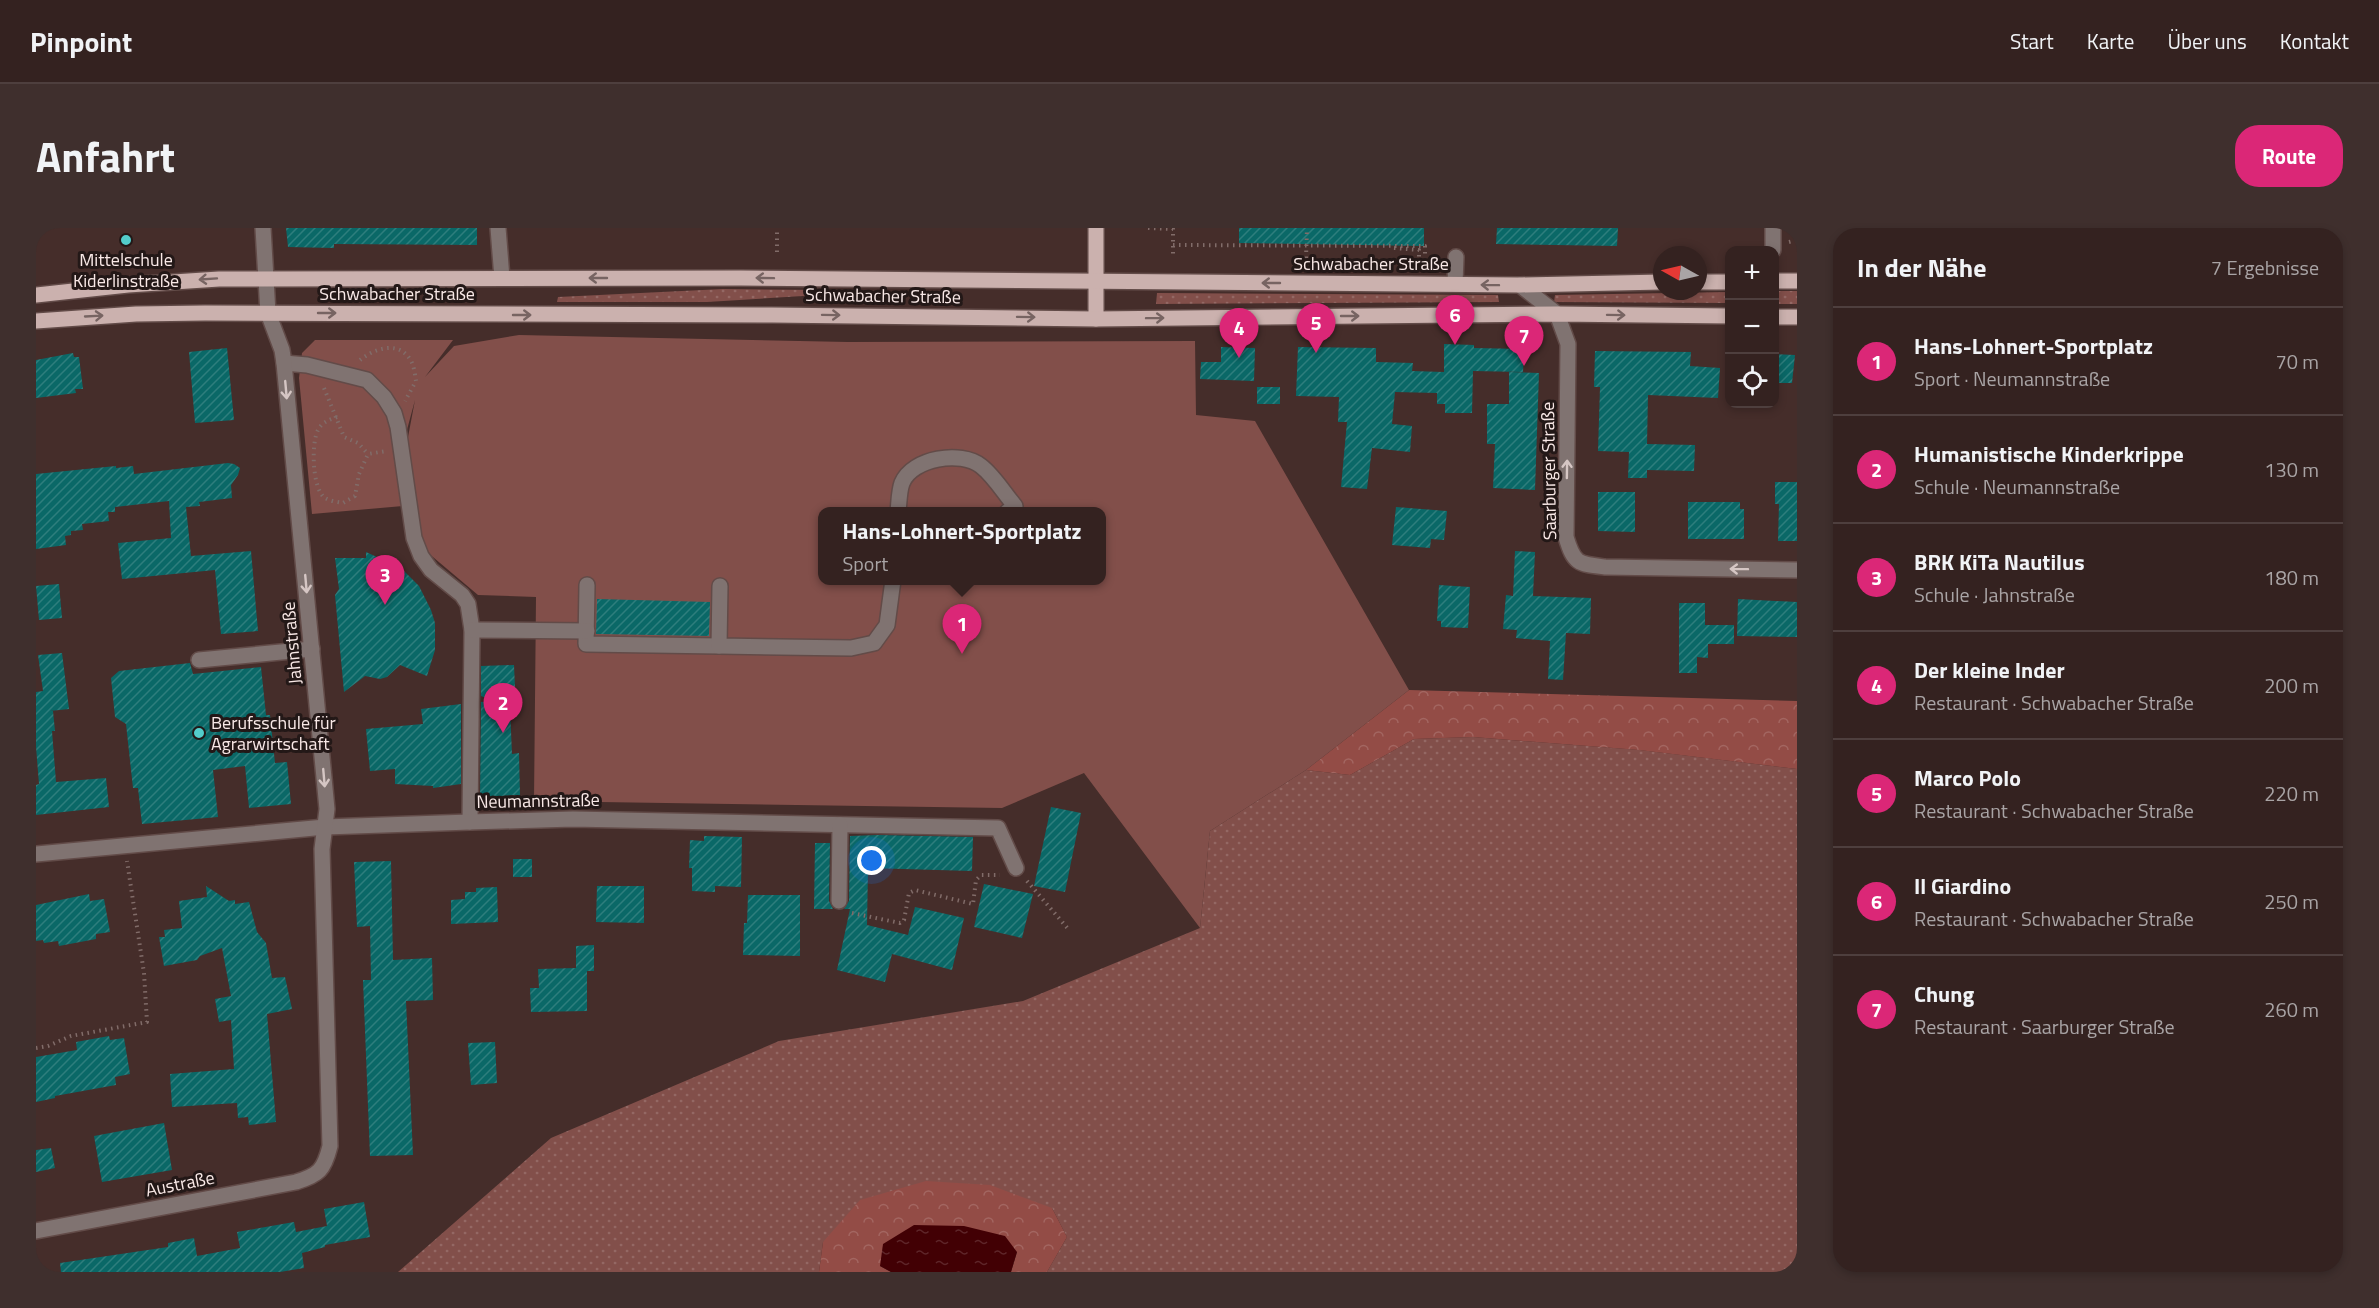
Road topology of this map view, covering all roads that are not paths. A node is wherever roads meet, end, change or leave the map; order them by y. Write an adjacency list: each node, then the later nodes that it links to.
1 (263, 228): 8 (street, Jahnstraße)
2 (498, 228): 7 (street)
3 (1096, 228): 14 (main road)
4 (1773, 228): 5 (street)
5 (1773, 246)
6 (1456, 257): 15 (street)
7 (502, 278): 8 (main road, Schwabacher Straße); 14 (main road, Schwabacher Straße, one-way to 7)
8 (267, 279): 17 (main road, Schwabacher Straße, one-way to 17); 18 (street, Jahnstraße)
9 (1779, 281): 10 (main road)
10 (1797, 281)
11 (1653, 282): 16 (main road, Schwabacher Straße)
12 (1707, 282): 13 (main road)
13 (1725, 282)
14 (1096, 283): 15 (main road, Schwabacher Straße, one-way to 14); 23 (main road)
15 (1455, 284): 16 (main road, Schwabacher Straße, one-way to 15)
16 (1520, 285): 19 (street)
17 (36, 295)
18 (268, 313): 23 (main road, Schwabacher Straße, one-way to 23); 24 (main road, Schwabacher Straße, one-way to 18); 25 (street, Jahnstraße)
19 (1557, 314): 20 (main road, Schwabacher Straße, one-way to 20); 23 (main road, Schwabacher Straße, one-way to 19); 28 (street, Saarburger Straße, one-way to 19)
20 (1725, 316)
21 (1779, 317): 22 (main road)
22 (1797, 317)
23 (1096, 319)
24 (36, 321)
25 (284, 363): 32 (street); 35 (street, Jahnstraße, one-way to 35)
26 (899, 507): 27 (street)
27 (1014, 507)
28 (1797, 570)
29 (587, 585): 33 (street)
30 (892, 585): 34 (street)
31 (720, 586): 34 (street)
32 (472, 630): 33 (street); 37 (street)
33 (586, 631): 34 (street)
34 (719, 646)
35 (312, 649): 36 (street); 39 (street, Jahnstraße, one-way to 39)
36 (199, 660)
37 (470, 822): 38 (street, Neumannstraße); 39 (street, Neumannstraße)
38 (840, 825): 41 (street, Neumannstraße); 42 (street)
39 (325, 827): 40 (street, Neumannstraße); 43 (street, Jahnstraße)
40 (36, 854)
41 (1016, 868)
42 (839, 901)
43 (326, 1165): 44 (street, Austraße)
44 (36, 1231)

